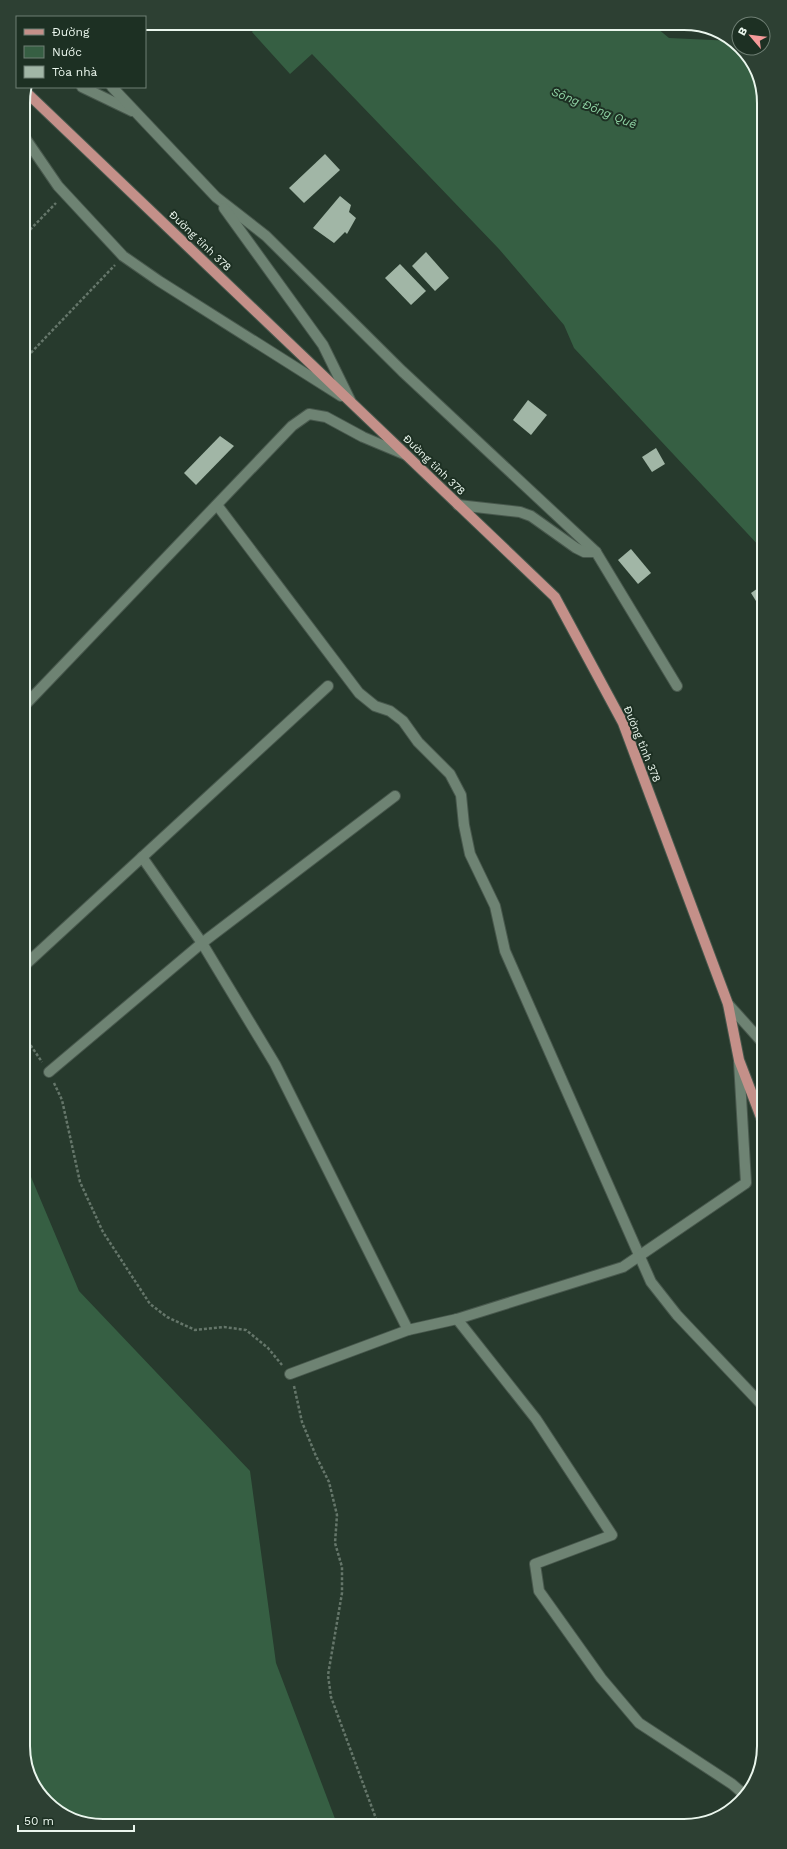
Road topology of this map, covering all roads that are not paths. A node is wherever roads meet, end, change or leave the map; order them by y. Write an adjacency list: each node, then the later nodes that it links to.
1 (84, 88): 4 (street)
2 (113, 88): 4 (street)
3 (30, 96): 7 (main road, Đường tỉnh 378)
4 (139, 115): 6 (street)
5 (30, 145): 7 (street)
6 (216, 196): 7 (street); 11 (street)
7 (351, 402): 8 (main road, Đường tỉnh 378)
8 (406, 456): 9 (street); 10 (main road, Đường tỉnh 378)
9 (217, 505): 14 (street); 24 (street)
10 (458, 505): 11 (street); 19 (main road, Đường tỉnh 378)
11 (596, 552): 13 (street)
12 (328, 686): 16 (street)
13 (677, 686)
14 (30, 700)
15 (395, 796): 17 (street)
16 (142, 857): 17 (street); 18 (street)
17 (202, 943): 22 (street); 26 (street)
18 (30, 960)
19 (728, 1004): 20 (street); 21 (main road, Đường tỉnh 378)
20 (757, 1036)
21 (739, 1060): 23 (main road, Đường tỉnh 378); 24 (street)
22 (49, 1072)
23 (757, 1107)
24 (639, 1256): 25 (street); 28 (street)
25 (457, 1320): 26 (street); 29 (street)
26 (408, 1330): 27 (street)
27 (290, 1374)
28 (757, 1400)
29 (741, 1792)

